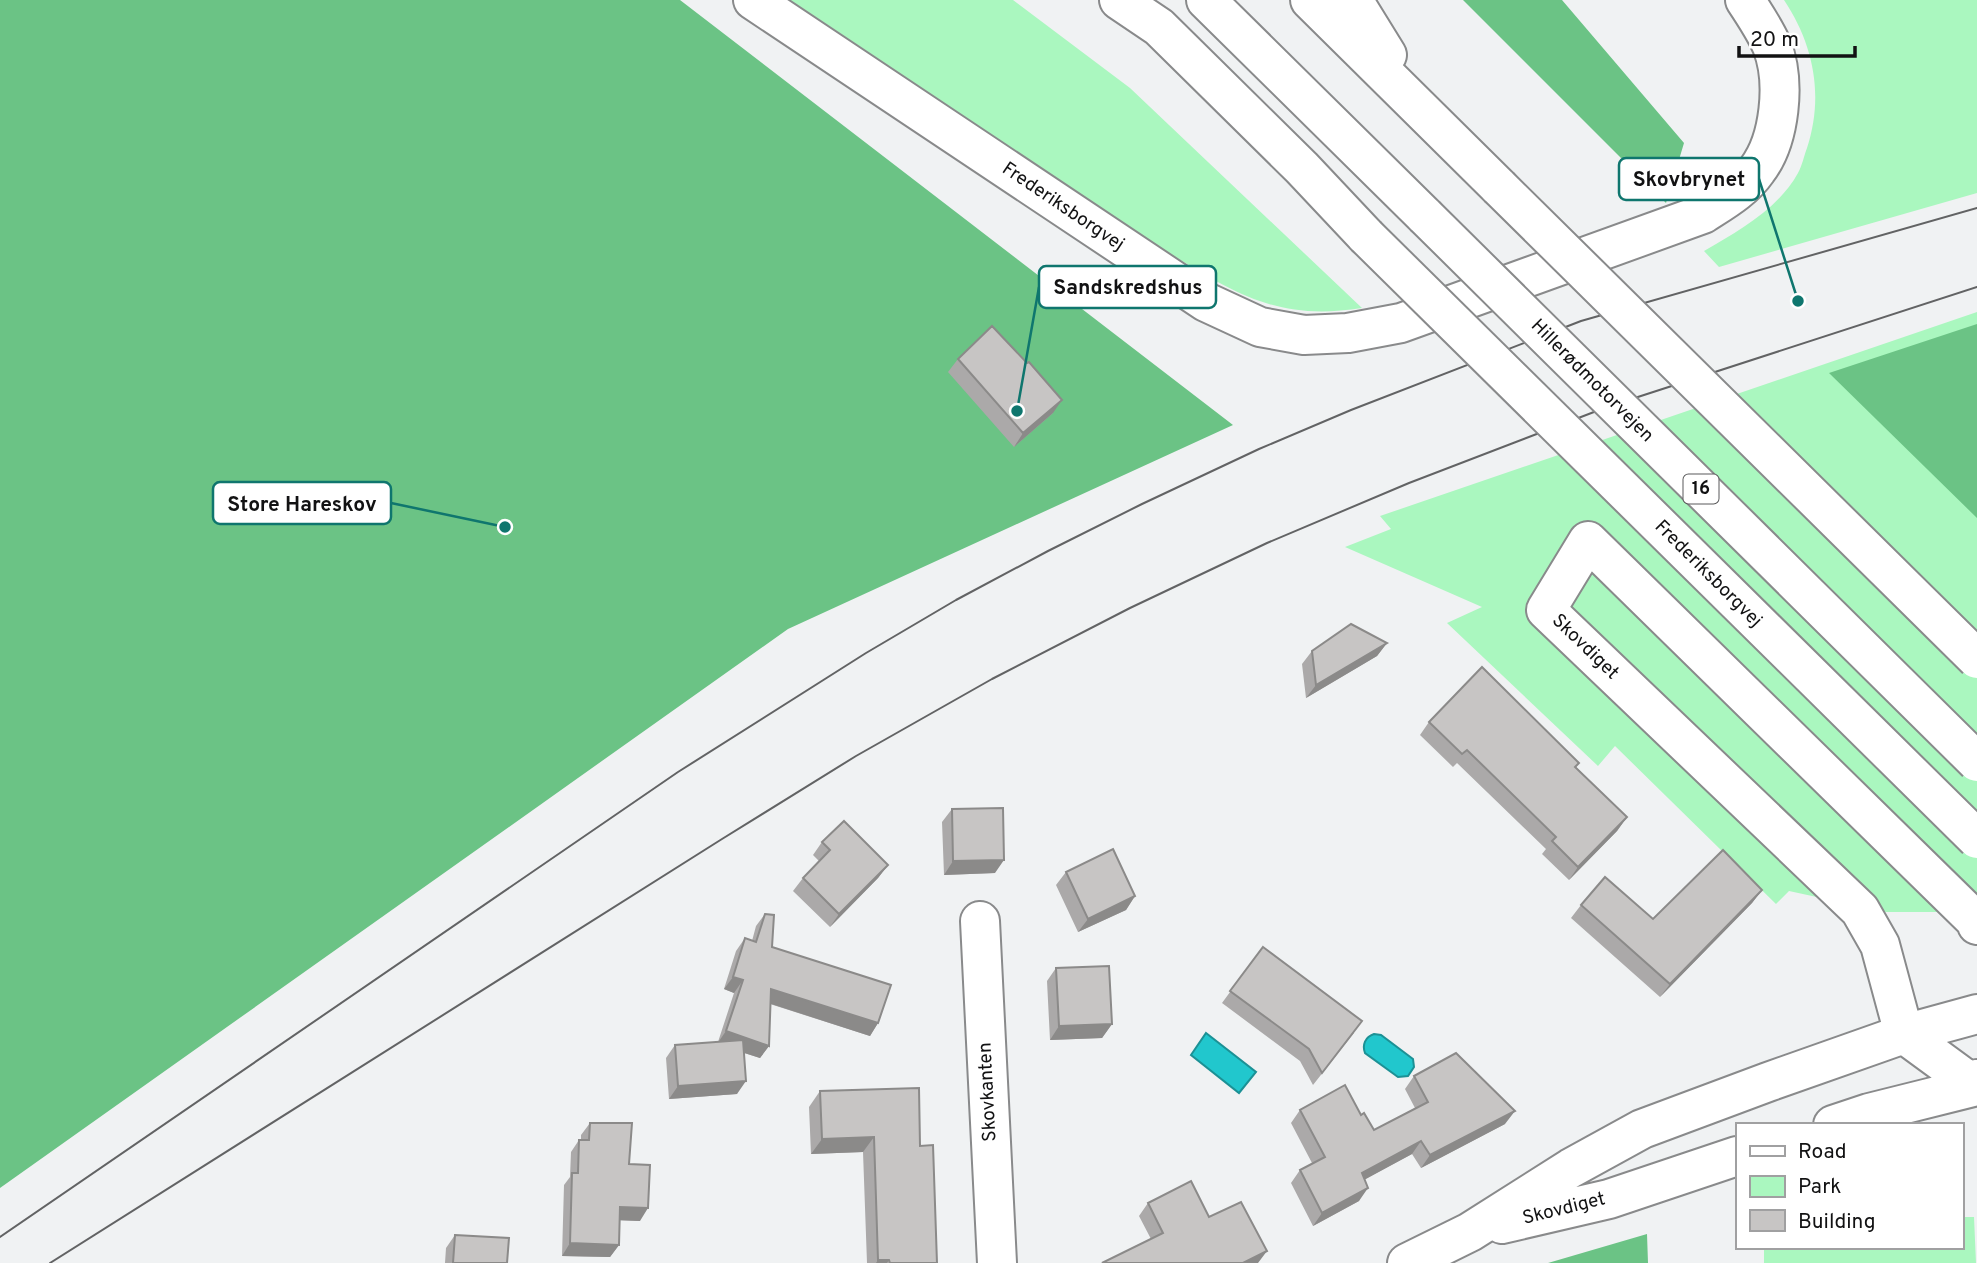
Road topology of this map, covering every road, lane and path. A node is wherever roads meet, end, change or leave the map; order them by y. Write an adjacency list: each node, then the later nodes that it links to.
1 (753, 0): 6 (main road, Frederiksborgvej)
2 (1119, 0): 10 (main road, Frederiksborgvej, bridge)
3 (1206, 0): 9 (main road, Hillerødmotorvejen / 16, bridge)
4 (1310, 0): 7 (main road)
5 (1353, 0): 7 (main road)
6 (1745, 0)
7 (1419, 108): 8 (main road, bridge)
8 (1977, 659)
9 (1977, 762)
10 (1977, 839)
11 (980, 921): 19 (main road, Skovkanten)
12 (1977, 922): 14 (main road, Skovdiget)
13 (1977, 1014): 14 (main road)
14 (1904, 1034): 15 (main road); 18 (main road, Skovdiget)
15 (1976, 1083): 16 (main road)
16 (1839, 1123)
17 (1736, 1156): 18 (main road, Skovdiget)
18 (1470, 1232): 20 (main road, Skovdiget)
19 (997, 1263)
20 (1406, 1263)

